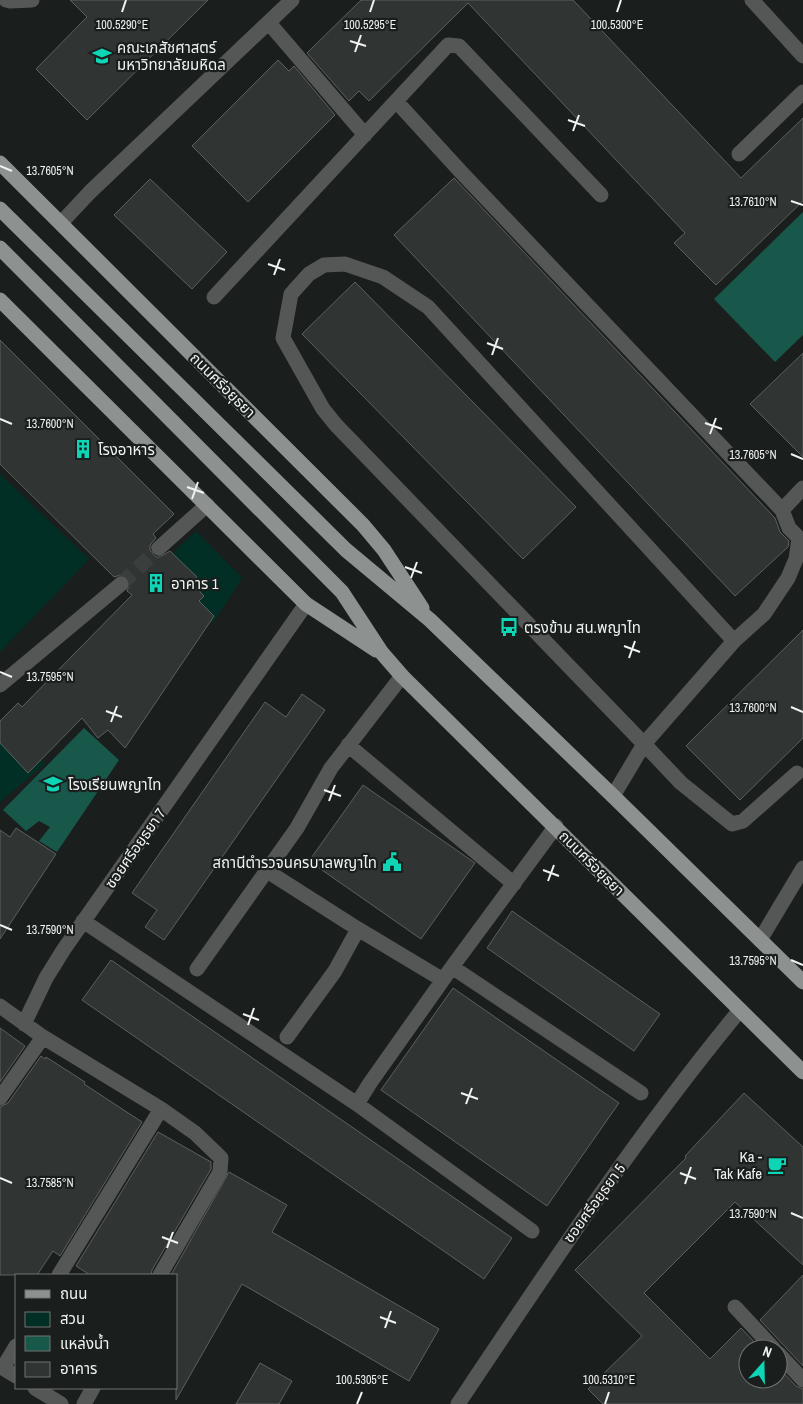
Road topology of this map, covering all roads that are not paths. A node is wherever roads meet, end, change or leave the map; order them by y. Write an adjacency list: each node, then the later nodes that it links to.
1 (6, 0): 2 (street)
2 (32, 0)
3 (292, 0): 5 (street)
4 (752, 0): 6 (street)
5 (269, 23): 9 (street); 14 (street)
6 (800, 46)
7 (803, 92): 10 (street)
8 (396, 101): 9 (street); 12 (street); 20 (street)
9 (365, 135): 16 (street)
10 (739, 154)
11 (0, 162): 14 (main road, ถนนศรีอยุธยา)
12 (602, 195)
13 (0, 208): 25 (main road, ถนนศรีอยุธยา)
14 (60, 223): 25 (main road, ถนนศรีอยุธยา)
15 (0, 248): 27 (main road, ถนนศรีอยุธยา)
16 (214, 297)
17 (0, 300): 19 (main road, ถนนศรีอยุธยา)
18 (803, 488): 20 (street)
19 (207, 505): 22 (street); 24 (main road, ถนนศรีอยุธยา)
20 (782, 510): 21 (street)
21 (796, 528): 26 (street)
22 (159, 548)
23 (121, 584): 29 (street)
24 (306, 604): 27 (main road, ถนนศรีอยุธยา); 38 (street, ซอยศรีอยุธยา 7)
25 (430, 620): 33 (main road, ถนนศรีอยุธยา)
26 (734, 641): 30 (street); 30 (street)
27 (382, 653): 28 (main road, ถนนศรีอยุธยา)
28 (402, 676): 31 (street); 34 (main road, ถนนศรีอยุธยา)
29 (0, 685)
30 (644, 744): 32 (street); 33 (street)
31 (348, 745): 36 (street); 37 (street)
32 (797, 773)
33 (612, 796): 40 (main road, ถนนศรีอยุธยา)
34 (556, 826): 37 (street); 46 (main road, ถนนศรีอยุธยา)
35 (803, 868): 40 (street)
36 (267, 871): 39 (street); 42 (street)
37 (514, 884): 41 (street)
38 (84, 921): 47 (street, ซอยศรีอยุธยา 7); 53 (street)
39 (358, 929): 43 (street); 49 (street)
40 (760, 940): 44 (main road, ถนนศรีอยุธยา)
41 (452, 967): 43 (street); 51 (street)
42 (197, 969)
43 (443, 980): 53 (street)
44 (803, 982)
45 (0, 1006): 47 (street)
46 (740, 1010): 50 (main road, ถนนศรีอยุธยา); 68 (street, ซอยศรีอยุธยา 5)
47 (24, 1024): 48 (street)
48 (43, 1037): 52 (street); 54 (street)
49 (287, 1037)
50 (803, 1072)
51 (641, 1093)
52 (0, 1098)
53 (357, 1104): 55 (street)
54 (161, 1109): 56 (street); 57 (street)
55 (532, 1231)
56 (60, 1274)
57 (161, 1274)
58 (735, 1307): 59 (street)
59 (765, 1339)
60 (15, 1348): 62 (street)
61 (788, 1364): 63 (street)
62 (15, 1375)
63 (803, 1380)
64 (37, 1389): 66 (street)
65 (92, 1389): 67 (street)
66 (61, 1404)
67 (84, 1404)
68 (458, 1404)

